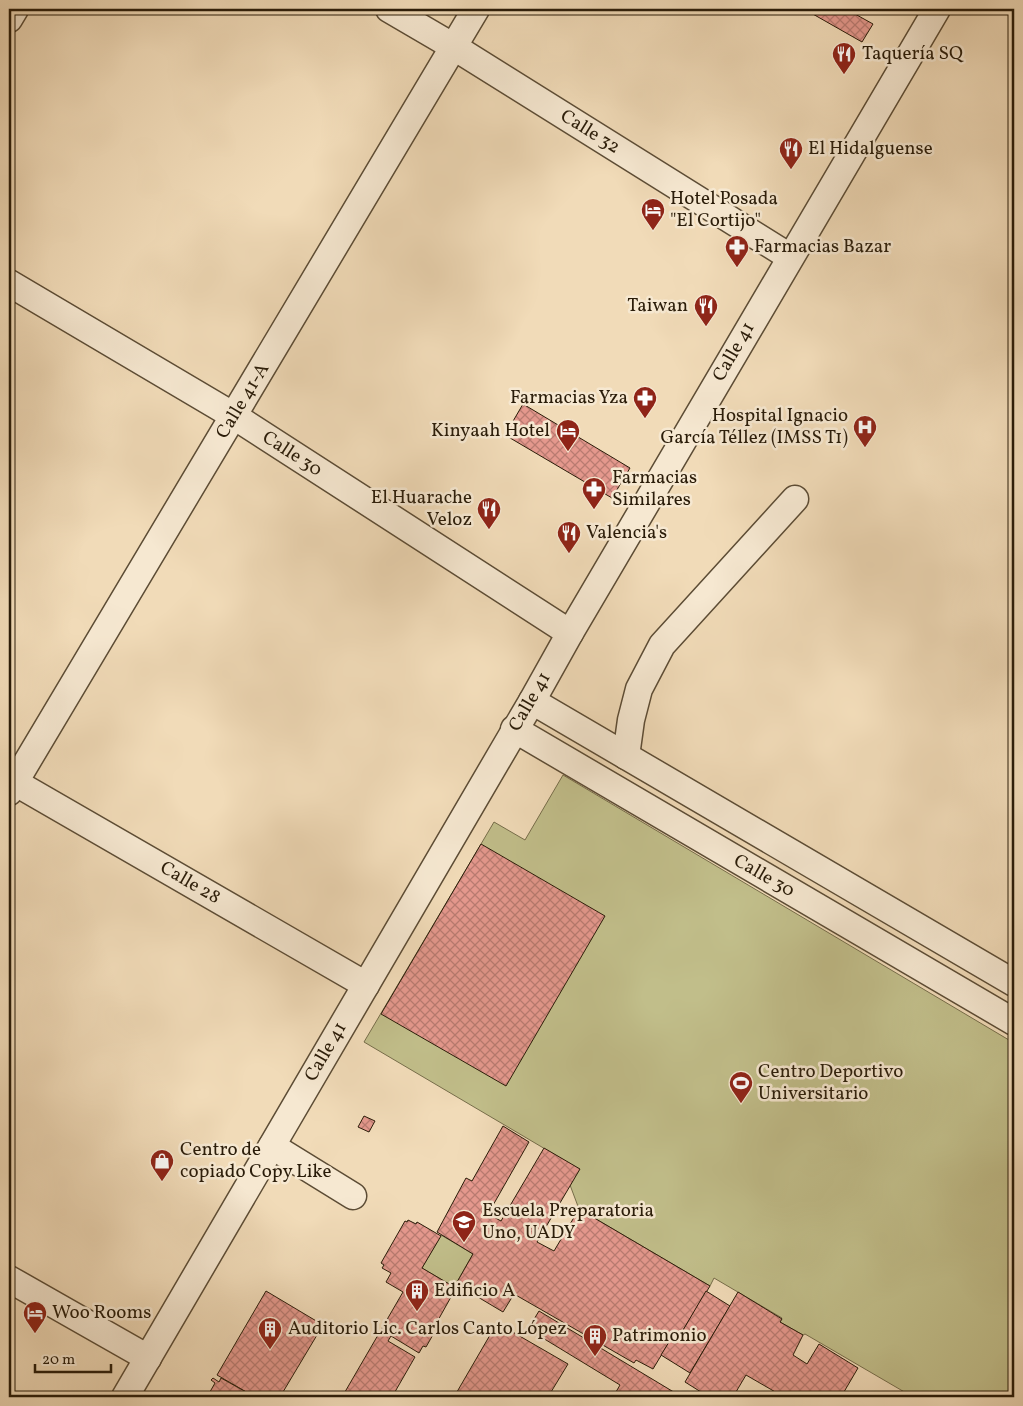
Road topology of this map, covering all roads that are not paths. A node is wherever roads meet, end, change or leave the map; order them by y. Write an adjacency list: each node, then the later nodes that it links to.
1 (15, 9): 5 (street)
2 (389, 9): 6 (street, Calle 32)
3 (476, 9): 6 (street, Calle 41-A)
4 (937, 9): 7 (street, Calle 41)
5 (9, 19)
6 (454, 47): 7 (street, Calle 32); 9 (street, Calle 41-A)
7 (790, 257): 11 (street, Calle 41)
8 (9, 283): 9 (street, Calle 30)
9 (234, 416): 11 (street, Calle 30); 15 (street, Calle 41-A)
10 (794, 498): 14 (street)
11 (570, 633): 12 (street, Calle 41)
12 (532, 701): 13 (street, Calle 41); 14 (street, Calle 30)
13 (514, 729): 17 (street, Calle 41); 18 (street, Calle 30)
14 (626, 756): 16 (street, Calle 30)
15 (11, 784): 17 (street, Calle 28)
16 (1014, 983)
17 (366, 985): 19 (street, Calle 41)
18 (1014, 1022)
19 (272, 1146): 20 (street); 22 (street, Calle 41)
20 (353, 1196)
21 (9, 1279): 22 (street)
22 (148, 1358): 23 (street, Calle 41)
23 (125, 1397)

